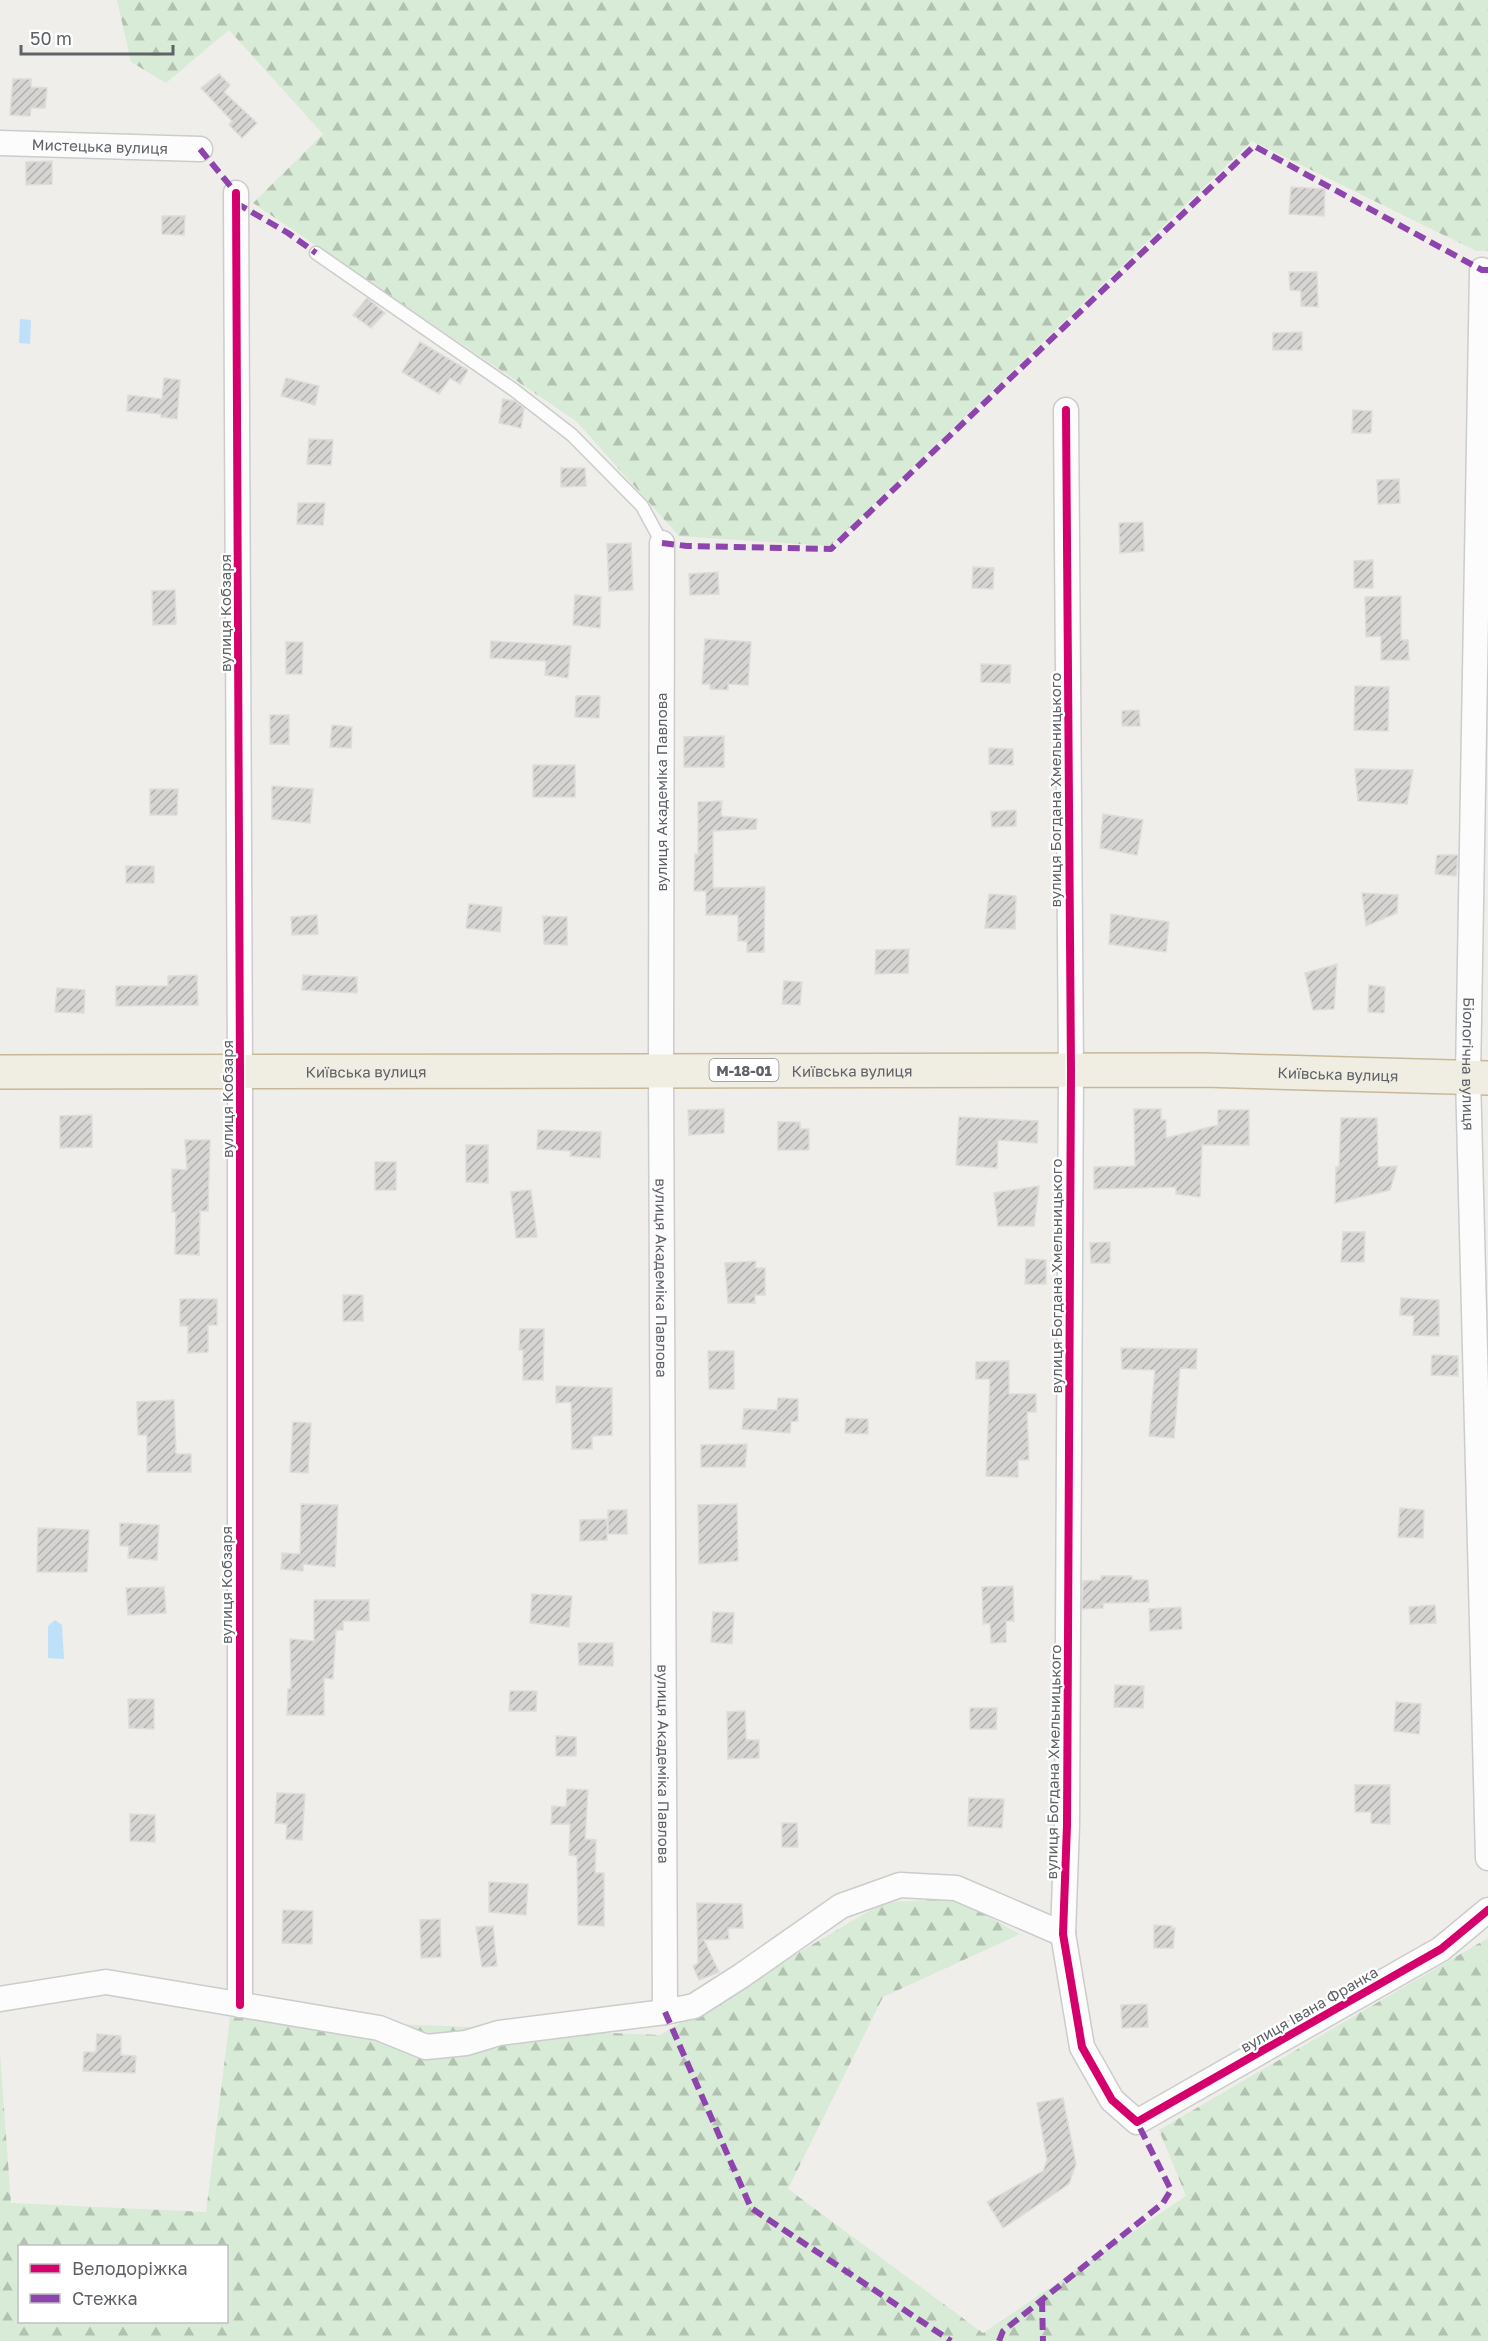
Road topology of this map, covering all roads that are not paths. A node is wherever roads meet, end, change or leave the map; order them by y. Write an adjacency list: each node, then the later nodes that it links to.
1 (0, 143): 2 (street, Мистецька вулиця)
2 (200, 149)
3 (236, 193): 11 (street, вулиця Кобзаря)
4 (316, 254): 7 (lane)
5 (1482, 270): 12 (street, Біологічна вулиця)
6 (1066, 410): 9 (street, вулиця Богдана Хмельницького)
7 (662, 543): 8 (street, вулиця Академіка Павлова)
8 (661, 1069): 9 (highway, Київська вулиця / М-18-01); 11 (highway, Київська вулиця / М-18-01); 18 (street, вулиця Академіка Павлова)
9 (1071, 1071): 12 (highway, Київська вулиця / М-18-01); 15 (street, вулиця Богдана Хмельницького)
10 (0, 1072): 11 (highway, Київська вулиця / М-18-01)
11 (240, 1072): 17 (street, вулиця Кобзаря)
12 (1478, 1077): 13 (street, Біологічна вулиця)
13 (1488, 1858)
14 (1488, 1910): 19 (street, вулиця Івана Франка)
15 (1063, 1934): 18 (street); 19 (street, вулиця Богдана Хмельницького)
16 (0, 1999): 17 (street)
17 (240, 2005): 18 (street)
18 (665, 2013)
19 (1137, 2122)

